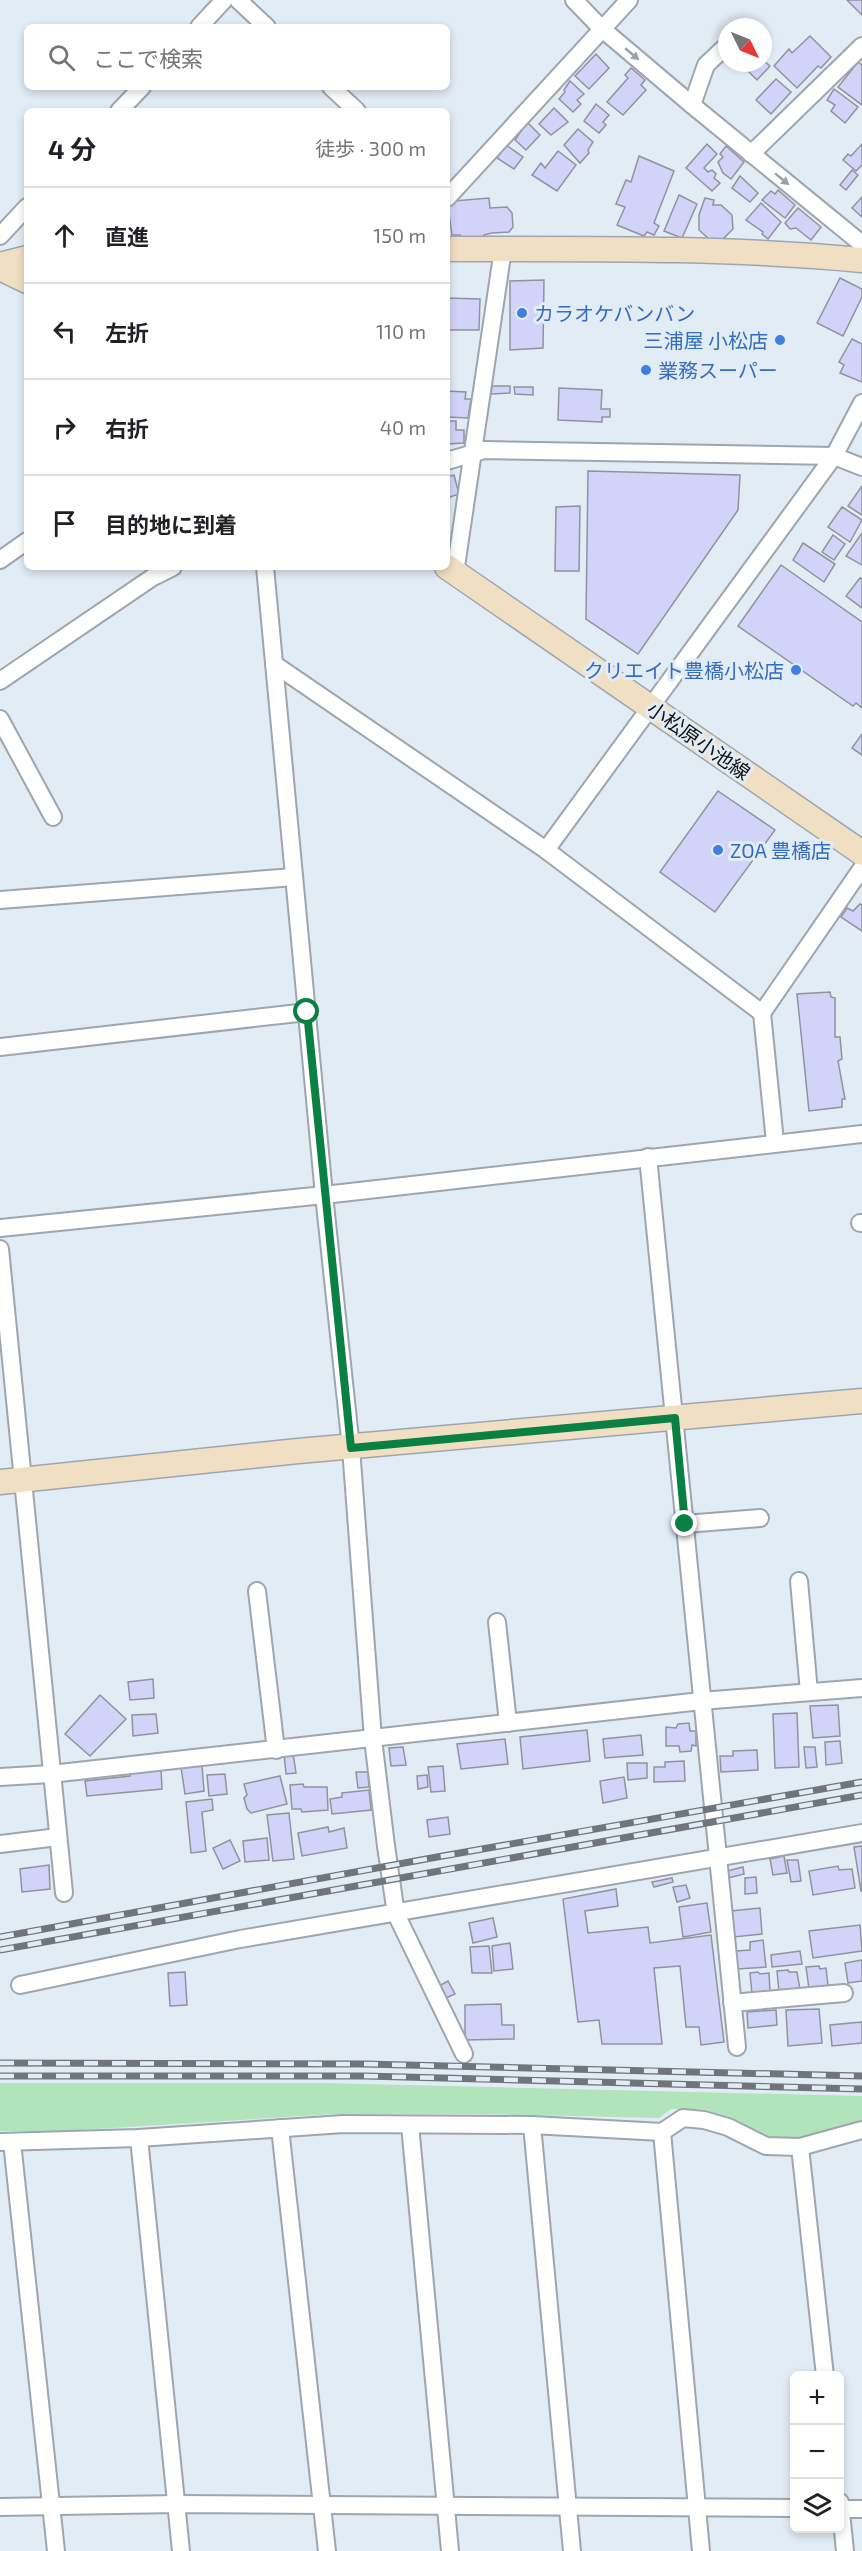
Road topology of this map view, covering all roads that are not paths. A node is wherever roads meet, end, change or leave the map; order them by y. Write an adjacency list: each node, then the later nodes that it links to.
1 (224, 0): 5 (street)
2 (238, 0): 6 (street)
3 (574, 0): 7 (street)
4 (629, 0): 7 (street)
5 (201, 24)
6 (264, 24)
7 (601, 28): 12 (street, one-way to 12); 16 (street)
8 (862, 46): 15 (street)
9 (718, 54): 12 (street)
10 (138, 90): 13 (street)
11 (334, 90): 14 (street)
12 (692, 105): 15 (street)
13 (122, 108)
14 (354, 108)
15 (751, 154): 19 (street, one-way to 19)
16 (450, 193)
17 (24, 210): 18 (street)
18 (0, 236)
19 (862, 244)
20 (450, 249): 21 (street)
21 (503, 249): 23 (street); 27 (street)
22 (24, 259): 24 (street)
23 (862, 260)
24 (0, 267): 25 (street)
25 (24, 279)
26 (862, 403): 28 (street)
27 (474, 453): 28 (street); 29 (street); 35 (street)
28 (834, 456): 30 (street); 38 (street)
29 (450, 460)
30 (862, 467)
31 (24, 543): 32 (street)
32 (0, 560)
33 (168, 570): 37 (street)
34 (265, 570): 36 (street)
35 (451, 570): 38 (street, 小松原小池線)
36 (274, 664): 41 (street); 44 (street)
37 (0, 681)
38 (652, 707): 41 (street); 42 (street, 小松原小池線)
39 (0, 719): 40 (street)
40 (53, 817)
41 (546, 850): 47 (street)
42 (862, 853)
43 (862, 868): 47 (street)
44 (294, 877): 45 (street); 46 (street)
45 (0, 900)
46 (307, 1012): 48 (street); 52 (street)
47 (762, 1012): 50 (street)
48 (0, 1047)
49 (862, 1134): 50 (street)
50 (775, 1142): 51 (street)
51 (648, 1157): 52 (street); 56 (street)
52 (324, 1195): 53 (street); 57 (street)
53 (0, 1228)
54 (0, 1249): 58 (street)
55 (862, 1401): 56 (street)
56 (675, 1418): 57 (street); 60 (street)
57 (351, 1448): 58 (street); 68 (street)
58 (11, 1481): 70 (street)
59 (760, 1518): 60 (street)
60 (685, 1524): 66 (street)
61 (799, 1581): 65 (street)
62 (257, 1591): 69 (street)
63 (497, 1622): 67 (street)
64 (862, 1688): 65 (street)
65 (809, 1692): 66 (street)
66 (701, 1701): 67 (street); 75 (street)
67 (508, 1723): 68 (street)
68 (373, 1739): 69 (street); 77 (street)
69 (276, 1750): 70 (street)
70 (51, 1774): 71 (street); 73 (street)
71 (0, 1778)
72 (862, 1833): 75 (street)
73 (58, 1838): 74 (street); 76 (street)
74 (0, 1844)
75 (717, 1860): 77 (street); 80 (street)
76 (64, 1893)
77 (396, 1914): 78 (street); 82 (street)
78 (20, 1985)
79 (844, 1993): 80 (street)
80 (732, 2003): 81 (street)
81 (736, 2047)
82 (464, 2054)
83 (410, 2125): 84 (street); 85 (street); 97 (street)
84 (532, 2125): 87 (street); 98 (street)
85 (280, 2128): 88 (street); 93 (street)
86 (862, 2130): 90 (street)
87 (662, 2132): 90 (street); 99 (street)
88 (139, 2138): 89 (street); 92 (street)
89 (6, 2142): 94 (street)
90 (800, 2147): 91 (street)
91 (824, 2371)
92 (176, 2504): 93 (street); 94 (street); 104 (street)
93 (322, 2505): 97 (street); 105 (street)
94 (51, 2506): 95 (street); 103 (street)
95 (0, 2507)
96 (844, 2507): 101 (street)
97 (445, 2508): 98 (street); 106 (street)
98 (567, 2508): 99 (street); 107 (street)
99 (697, 2508): 100 (street); 108 (street)
100 (790, 2508)
101 (862, 2509)
102 (843, 2533): 109 (street)
103 (56, 2551)
104 (181, 2551)
105 (327, 2551)
106 (450, 2551)
107 (572, 2551)
108 (701, 2551)
109 (845, 2551)

